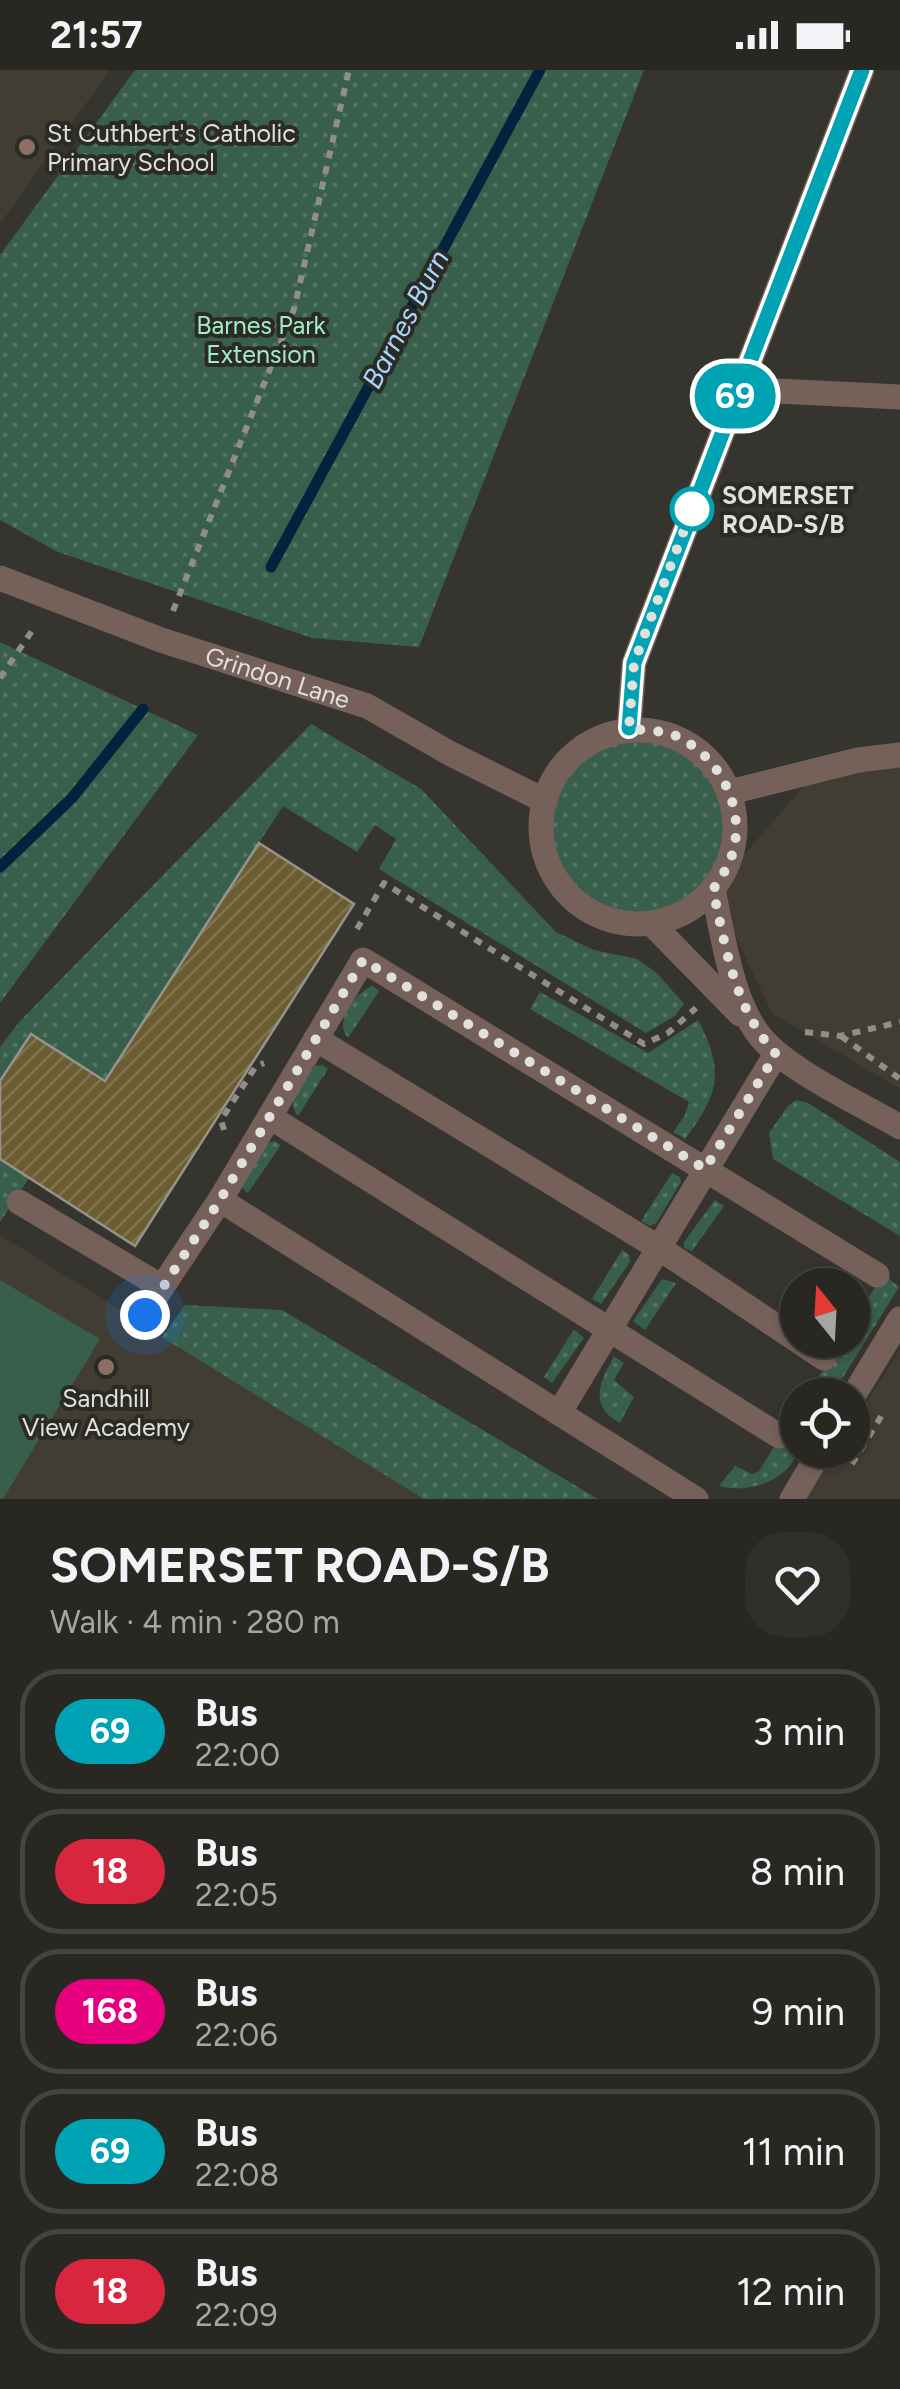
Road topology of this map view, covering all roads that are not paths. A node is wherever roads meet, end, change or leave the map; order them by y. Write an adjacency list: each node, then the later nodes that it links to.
1 (862, 70): 2 (street)
2 (738, 388): 3 (street); 5 (street)
3 (900, 398)
4 (0, 578): 8 (street, Grindon Lane)
5 (629, 728): 7 (street); 8 (street)
6 (900, 755): 7 (street)
7 (730, 792): 9 (street)
8 (543, 800): 10 (street)
9 (713, 890): 10 (street); 11 (street)
10 (651, 924): 11 (street)
11 (756, 1032): 13 (street)
12 (316, 1039): 14 (street); 16 (street); 19 (street)
13 (776, 1054): 15 (street); 16 (street)
14 (270, 1117): 17 (street); 24 (street)
15 (900, 1127)
16 (705, 1169): 19 (street); 20 (street)
17 (220, 1200): 21 (street); 27 (street)
18 (19, 1202): 21 (street)
19 (659, 1248): 24 (street); 25 (street)
20 (876, 1274)
21 (162, 1287): 22 (street)
22 (145, 1315)
23 (900, 1319): 26 (street)
24 (610, 1328): 27 (street); 28 (street)
25 (780, 1329)
26 (864, 1378)
27 (559, 1413): 30 (street)
28 (779, 1436)
29 (810, 1468): 31 (street)
30 (696, 1499)
31 (792, 1499)

